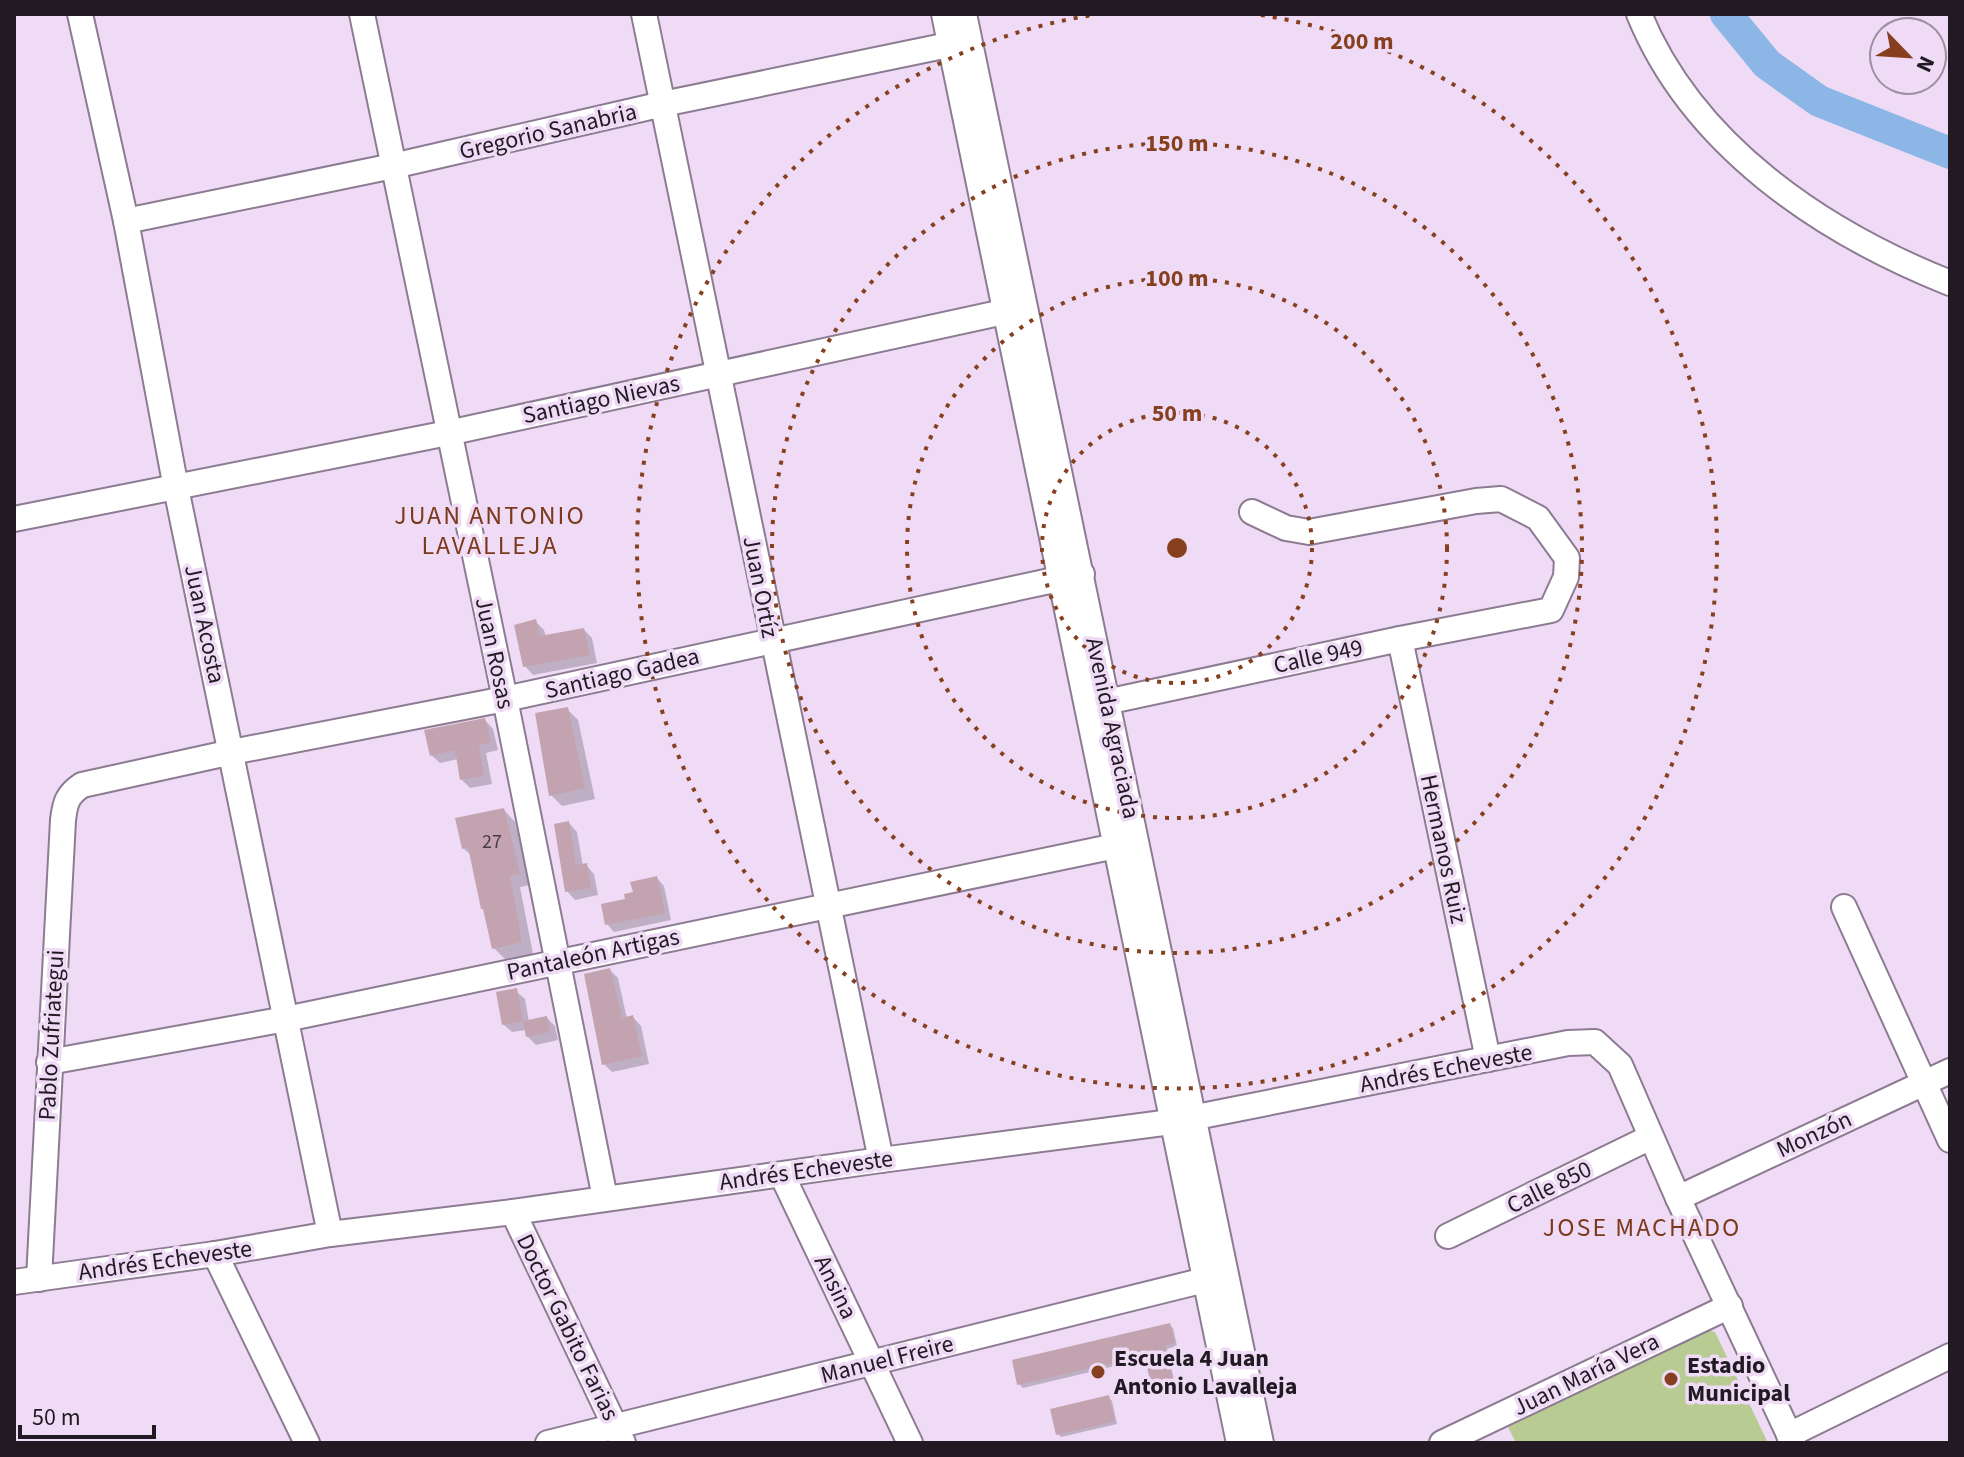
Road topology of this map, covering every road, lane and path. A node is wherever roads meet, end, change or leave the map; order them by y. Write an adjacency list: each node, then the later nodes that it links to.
1 (80, 14): 10 (street, Juan Acosta)
2 (362, 14): 9 (street, Juan Rosas)
3 (644, 14): 8 (street, Juan Ortíz)
4 (944, 14): 7 (street, Avenida Agraciada)
5 (964, 14): 7 (street, Avenida Agraciada)
6 (1639, 14): 11 (street)
7 (960, 43): 8 (street, Gregorio Sanabria); 12 (street, Avenida Agraciada)
8 (663, 104): 9 (street, Gregorio Sanabria); 13 (street, Juan Ortíz)
9 (393, 166): 10 (street, Gregorio Sanabria); 14 (street, Juan Rosas)
10 (126, 221): 15 (street, Juan Acosta)
11 (1950, 283)
12 (1015, 310): 13 (street, Santiago Nievas); 18 (street, Avenida Agraciada)
13 (718, 374): 14 (street, Santiago Nievas); 20 (street, Juan Ortíz)
14 (448, 433): 15 (street, Santiago Nievas); 21 (street, Juan Rosas)
15 (176, 488): 17 (street, Santiago Nievas); 23 (street, Juan Acosta)
16 (1252, 512): 19 (street, Calle 949)
17 (14, 519)
18 (1071, 576): 20 (street, Santiago Gadea); 22 (street, Avenida Agraciada)
19 (1400, 639): 22 (street, Calle 949); 30 (street, Hermanos Ruiz)
20 (772, 640): 21 (street, Santiago Gadea); 26 (street, Juan Ortíz)
21 (505, 699): 23 (street, Santiago Gadea); 28 (street, Juan Rosas)
22 (1096, 704): 25 (street, Avenida Agraciada)
23 (232, 752): 24 (street, Santiago Gadea); 29 (street, Juan Acosta)
24 (70, 793): 31 (street, Pablo Zufriategui)
25 (1126, 844): 26 (street, Pantaleón Artigas); 34 (street, Avenida Agraciada)
26 (829, 904): 28 (street, Pantaleón Artigas); 37 (street, Juan Ortíz)
27 (1844, 907): 33 (street)
28 (557, 961): 29 (street, Pantaleón Artigas); 39 (street, Juan Rosas)
29 (286, 1019): 31 (street, Pantaleón Artigas); 42 (street, Juan Acosta)
30 (1488, 1059): 34 (street, Andrés Echeveste); 35 (street, Andrés Echeveste)
31 (49, 1062): 46 (street, Pablo Zufriategui)
32 (1950, 1071): 33 (street, Monzón)
33 (1924, 1083): 36 (street); 40 (street, Monzón)
34 (1182, 1120): 37 (street, Andrés Echeveste); 45 (street, Avenida Agraciada)
35 (1651, 1137): 40 (street); 43 (street, Calle 850)
36 (1950, 1140)
37 (881, 1160): 38 (street, Andrés Echeveste)
38 (782, 1175): 39 (street, Andrés Echeveste); 50 (street, Ansina)
39 (605, 1198): 41 (street, Andrés Echeveste)
40 (1678, 1198): 48 (street)
41 (513, 1212): 42 (street, Andrés Echeveste); 51 (street, Doctor Gabito Farias)
42 (330, 1234): 44 (street, Andrés Echeveste)
43 (1448, 1236)
44 (215, 1254): 46 (street, Andrés Echeveste); 54 (street)
45 (1216, 1277): 50 (street, Manuel Freire); 53 (street, Avenida Agraciada)
46 (39, 1279): 47 (street, Andrés Echeveste)
47 (14, 1282)
48 (1730, 1306): 52 (street); 57 (street, Juan María Vera)
49 (1950, 1356): 52 (street)
50 (872, 1363): 51 (street, Manuel Freire); 56 (street, Ansina)
51 (619, 1434): 55 (street, Manuel Freire)
52 (1791, 1439)
53 (1245, 1441)
54 (307, 1443)
55 (548, 1443)
56 (910, 1443)
57 (1442, 1443)

